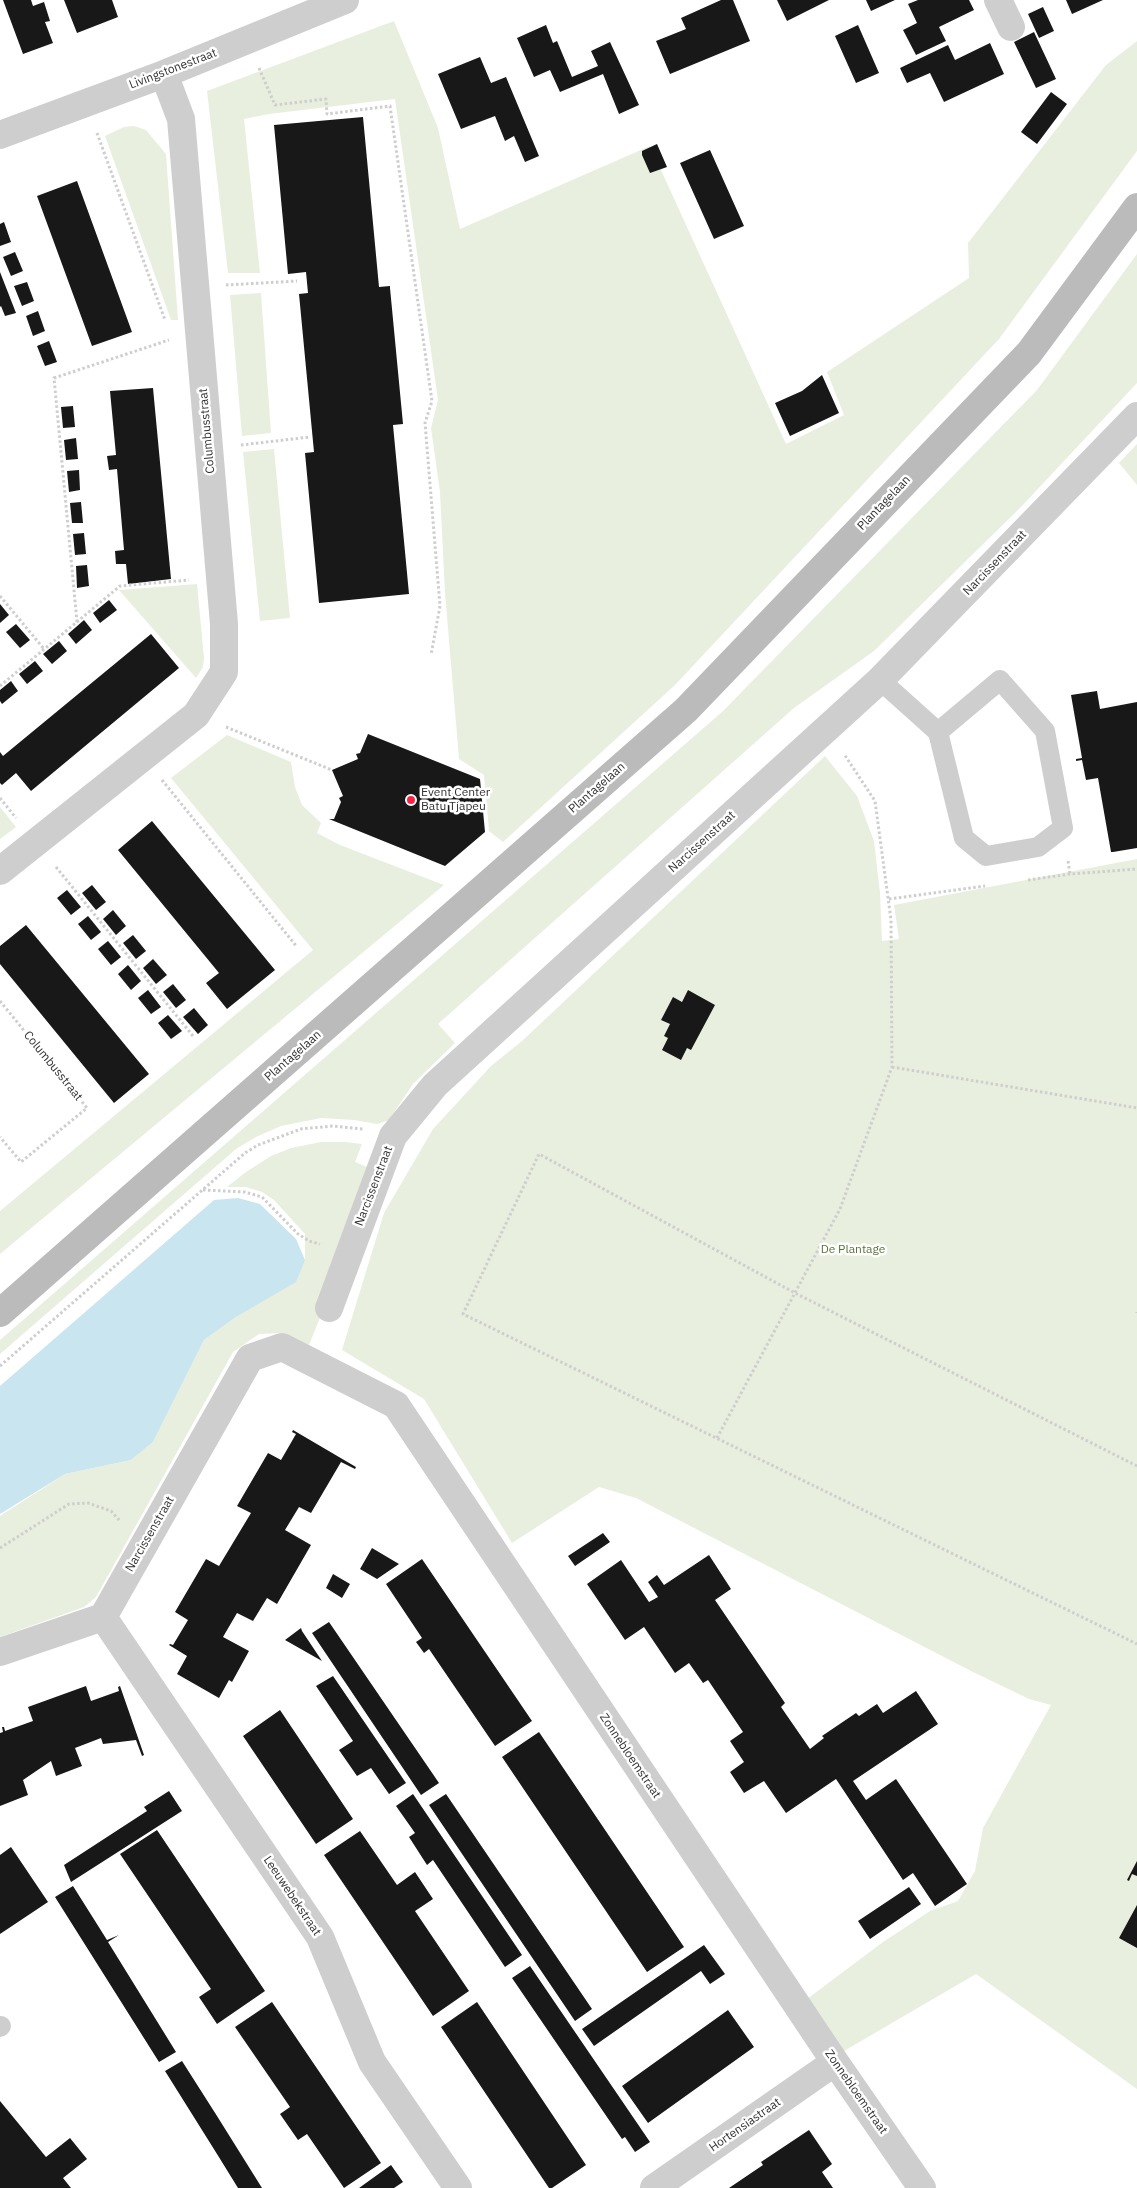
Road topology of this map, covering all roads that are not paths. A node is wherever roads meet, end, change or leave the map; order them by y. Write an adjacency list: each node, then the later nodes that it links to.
1 (345, 0): 4 (street, Livingstonestraat)
2 (998, 0): 3 (street)
3 (1011, 28)
4 (164, 74): 5 (street, Livingstonestraat); 10 (street, Columbusstraat)
5 (0, 135)
6 (1137, 207): 12 (main road, Plantagelaan)
7 (1137, 416): 8 (street, Narcissenstraat)
8 (880, 680): 9 (lane); 11 (street, Narcissenstraat)
9 (938, 732): 9 (lane)
10 (0, 871)
11 (329, 1308)
12 (0, 1313)
13 (308, 1359): 14 (street, Narcissenstraat); 16 (street, Zonnebloemstraat)
14 (103, 1617): 15 (street); 17 (street, Leeuwebekstraat)
15 (0, 1652)
16 (835, 2062): 18 (street, Hortensiastraat); 19 (street, Zonnebloemstraat)
17 (458, 2188)
18 (654, 2188)
19 (922, 2188)

